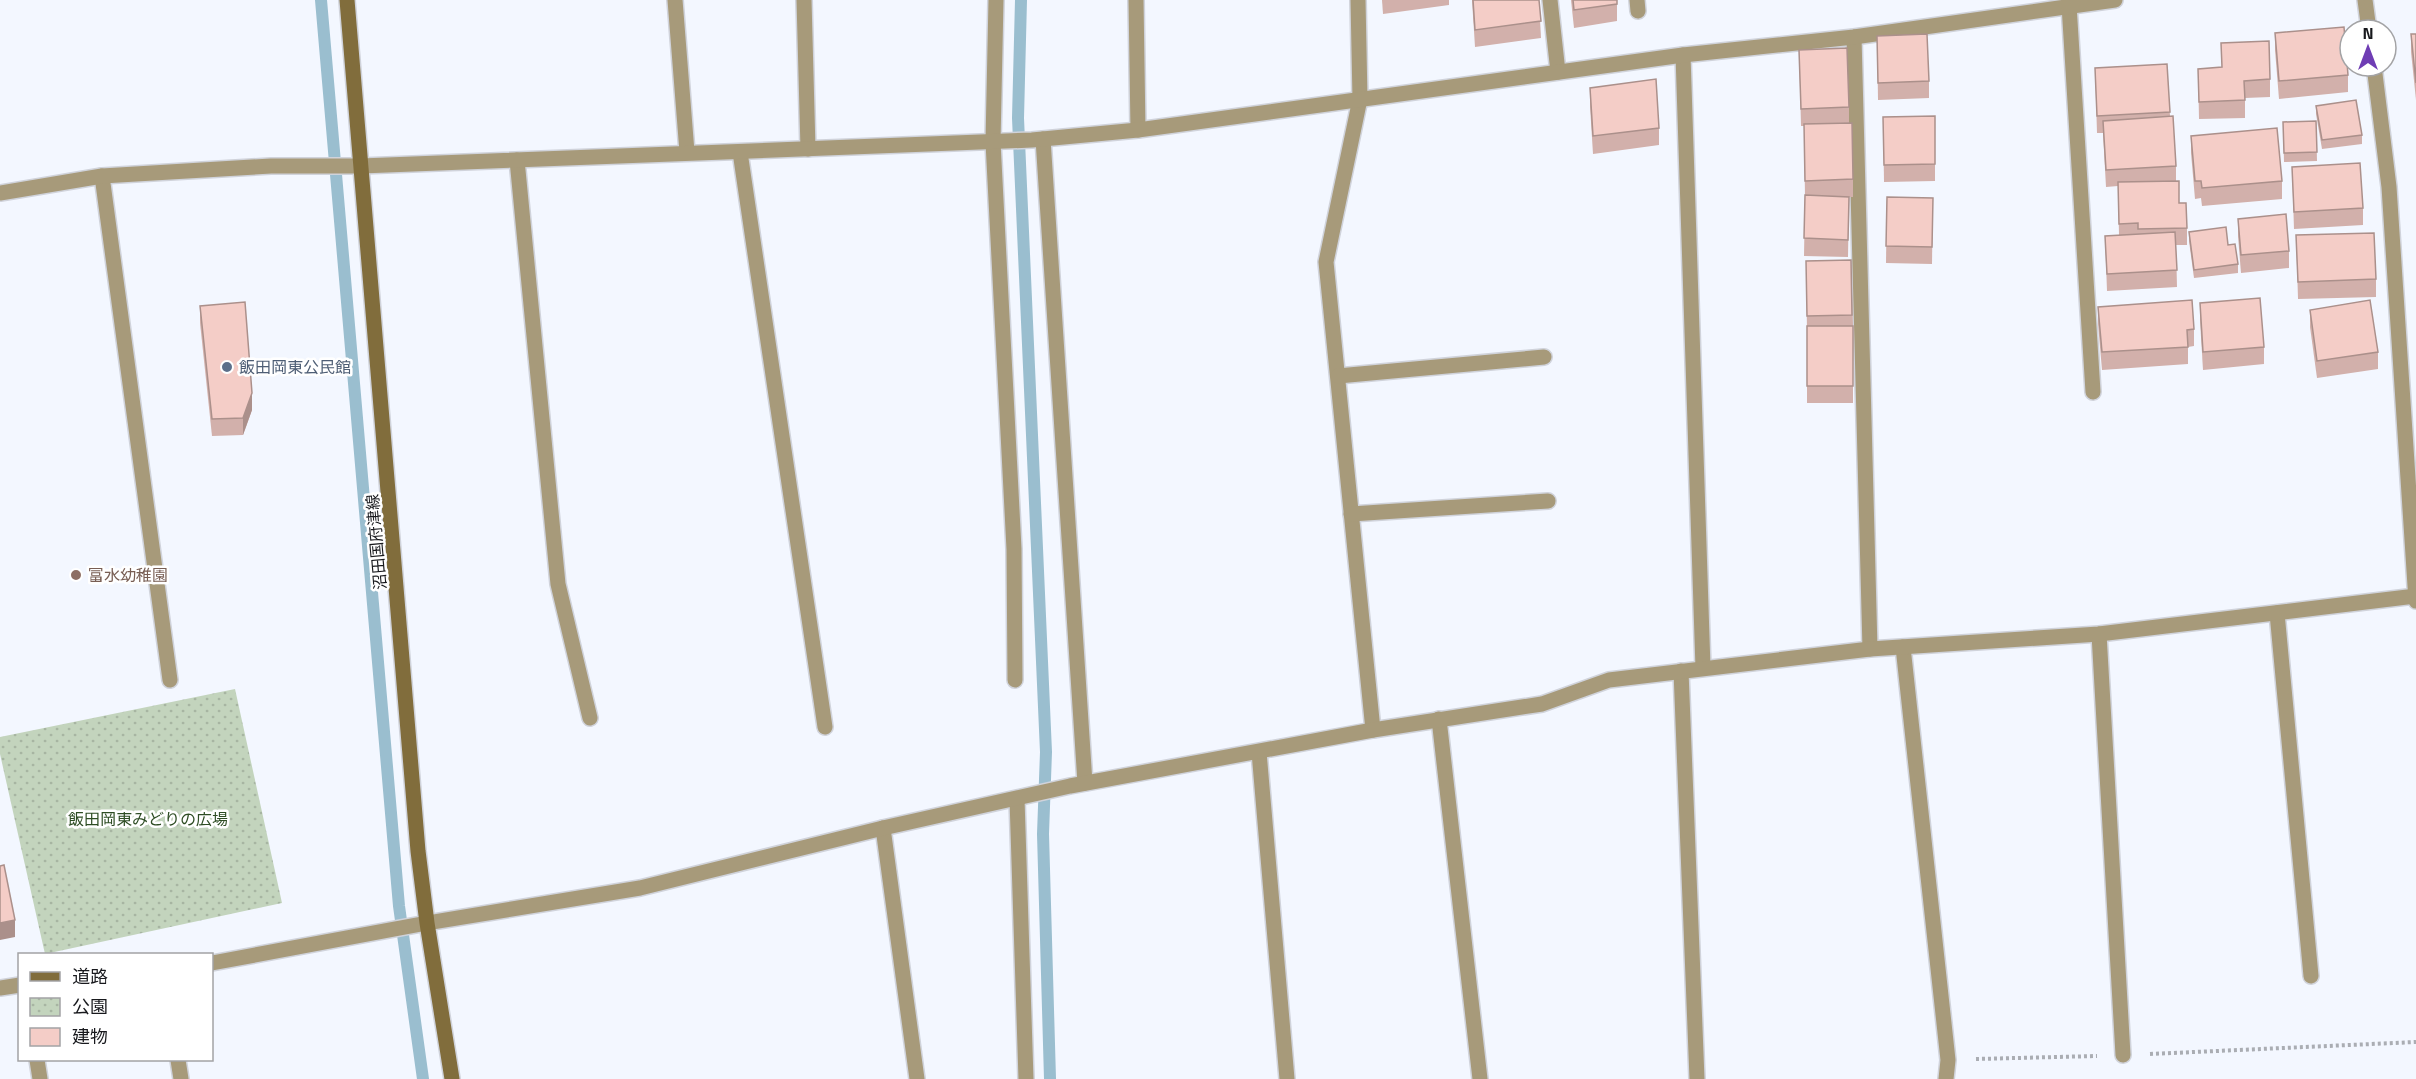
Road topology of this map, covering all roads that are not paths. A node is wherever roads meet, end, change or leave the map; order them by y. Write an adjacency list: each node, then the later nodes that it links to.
1 (348, 0): 24 (main road, 沼田国府津線)
2 (675, 0): 21 (street)
3 (804, 0): 20 (street)
4 (996, 0): 19 (street)
5 (1136, 0): 17 (street)
6 (1358, 0): 16 (street)
7 (1550, 0): 14 (street)
8 (2115, 0): 10 (street)
9 (2365, 0): 11 (street)
10 (2069, 5): 12 (street); 29 (street)
11 (2367, 18)
12 (1854, 37): 13 (street); 37 (street)
13 (1683, 55): 14 (street); 38 (street)
14 (1558, 72): 16 (street)
15 (2375, 78): 32 (street)
16 (1360, 99): 17 (street); 28 (street)
17 (1138, 130): 18 (street)
18 (1038, 140): 19 (street); 47 (street)
19 (998, 142): 20 (street); 41 (street)
20 (808, 149): 22 (street)
21 (687, 152): 22 (street); 23 (street)
22 (740, 152): 44 (street)
23 (517, 160): 24 (street); 42 (street)
24 (361, 166): 25 (street); 50 (main road, 沼田国府津線)
25 (102, 177): 26 (street); 40 (street)
26 (0, 193)
27 (1544, 357): 28 (street)
28 (1338, 376): 31 (street)
29 (2093, 392)
30 (1548, 501): 31 (street)
31 (1351, 514): 45 (street)
32 (2416, 596): 33 (street); 34 (street)
33 (2416, 601)
34 (2277, 613): 35 (street); 52 (street)
35 (2100, 634): 36 (street); 55 (street)
36 (1903, 647): 37 (street); 66 (street)
37 (1870, 649): 38 (street)
38 (1703, 668): 39 (street)
39 (1681, 671): 43 (street); 65 (street)
40 (170, 680)
41 (1015, 680)
42 (590, 718)
43 (1439, 719): 45 (street); 64 (street)
44 (825, 727)
45 (1373, 730): 46 (street)
46 (1259, 752): 47 (street); 63 (street)
47 (1078, 784): 48 (street)
48 (1023, 797): 49 (street); 62 (street)
49 (883, 828): 50 (street); 61 (street)
50 (427, 923): 51 (street); 60 (main road, 沼田国府津線)
51 (213, 963)
52 (2311, 976)
53 (18, 985): 54 (street)
54 (0, 988)
55 (2123, 1055)
56 (38, 1061): 58 (street)
57 (178, 1061): 59 (street)
58 (39, 1079)
59 (181, 1079)
60 (452, 1079)
61 (917, 1079)
62 (1026, 1079)
63 (1287, 1079)
64 (1480, 1079)
65 (1697, 1079)
66 (1946, 1079)

